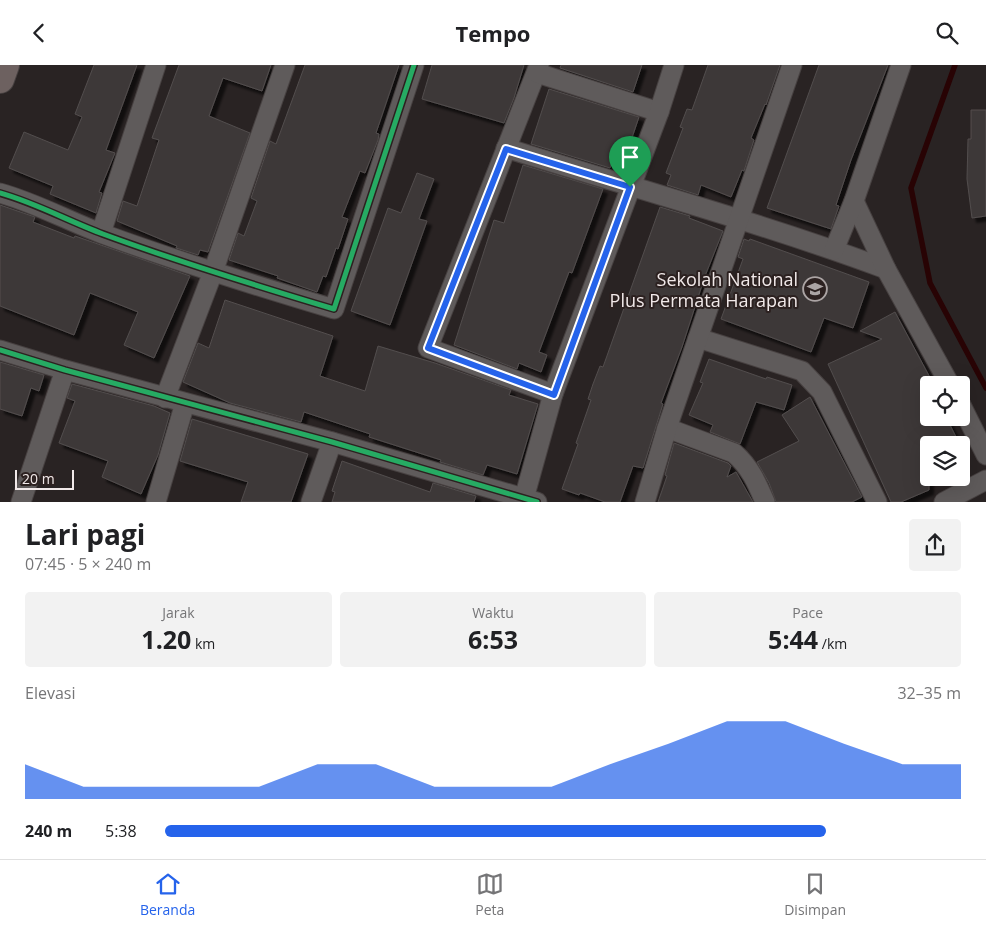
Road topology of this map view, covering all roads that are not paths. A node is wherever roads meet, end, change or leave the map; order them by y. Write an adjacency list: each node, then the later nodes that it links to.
1 (5, 65): 9 (main road)
2 (156, 65): 16 (street)
3 (285, 65): 19 (street)
4 (414, 65): 19 (street)
5 (674, 65): 10 (street)
6 (792, 65): 15 (street)
7 (901, 65): 14 (street)
8 (538, 69): 10 (street); 11 (street)
9 (0, 79)
10 (659, 112): 12 (street)
11 (506, 149): 12 (street); 24 (street)
12 (630, 187): 15 (street); 24 (street)
13 (0, 193): 16 (street)
14 (854, 201): 17 (street); 18 (street)
15 (738, 218): 17 (street); 20 (street)
16 (101, 233): 19 (street)
17 (834, 250): 18 (street)
18 (886, 269): 23 (street)
19 (213, 272): 25 (street)
20 (698, 338): 28 (street); 38 (street)
21 (0, 350): 22 (street)
22 (65, 370): 25 (street); 33 (street)
23 (945, 376)
24 (554, 395): 32 (street)
25 (165, 398): 26 (street)
26 (185, 403): 29 (street); 34 (street)
27 (970, 423): 30 (street)
28 (667, 428): 36 (street); 37 (street)
29 (332, 442): 32 (street); 35 (street)
30 (986, 455)
31 (986, 480): 39 (street)
32 (528, 500)
33 (21, 501)
34 (156, 501)
35 (312, 501)
36 (645, 501)
37 (765, 501)
38 (878, 501)
39 (944, 501)

